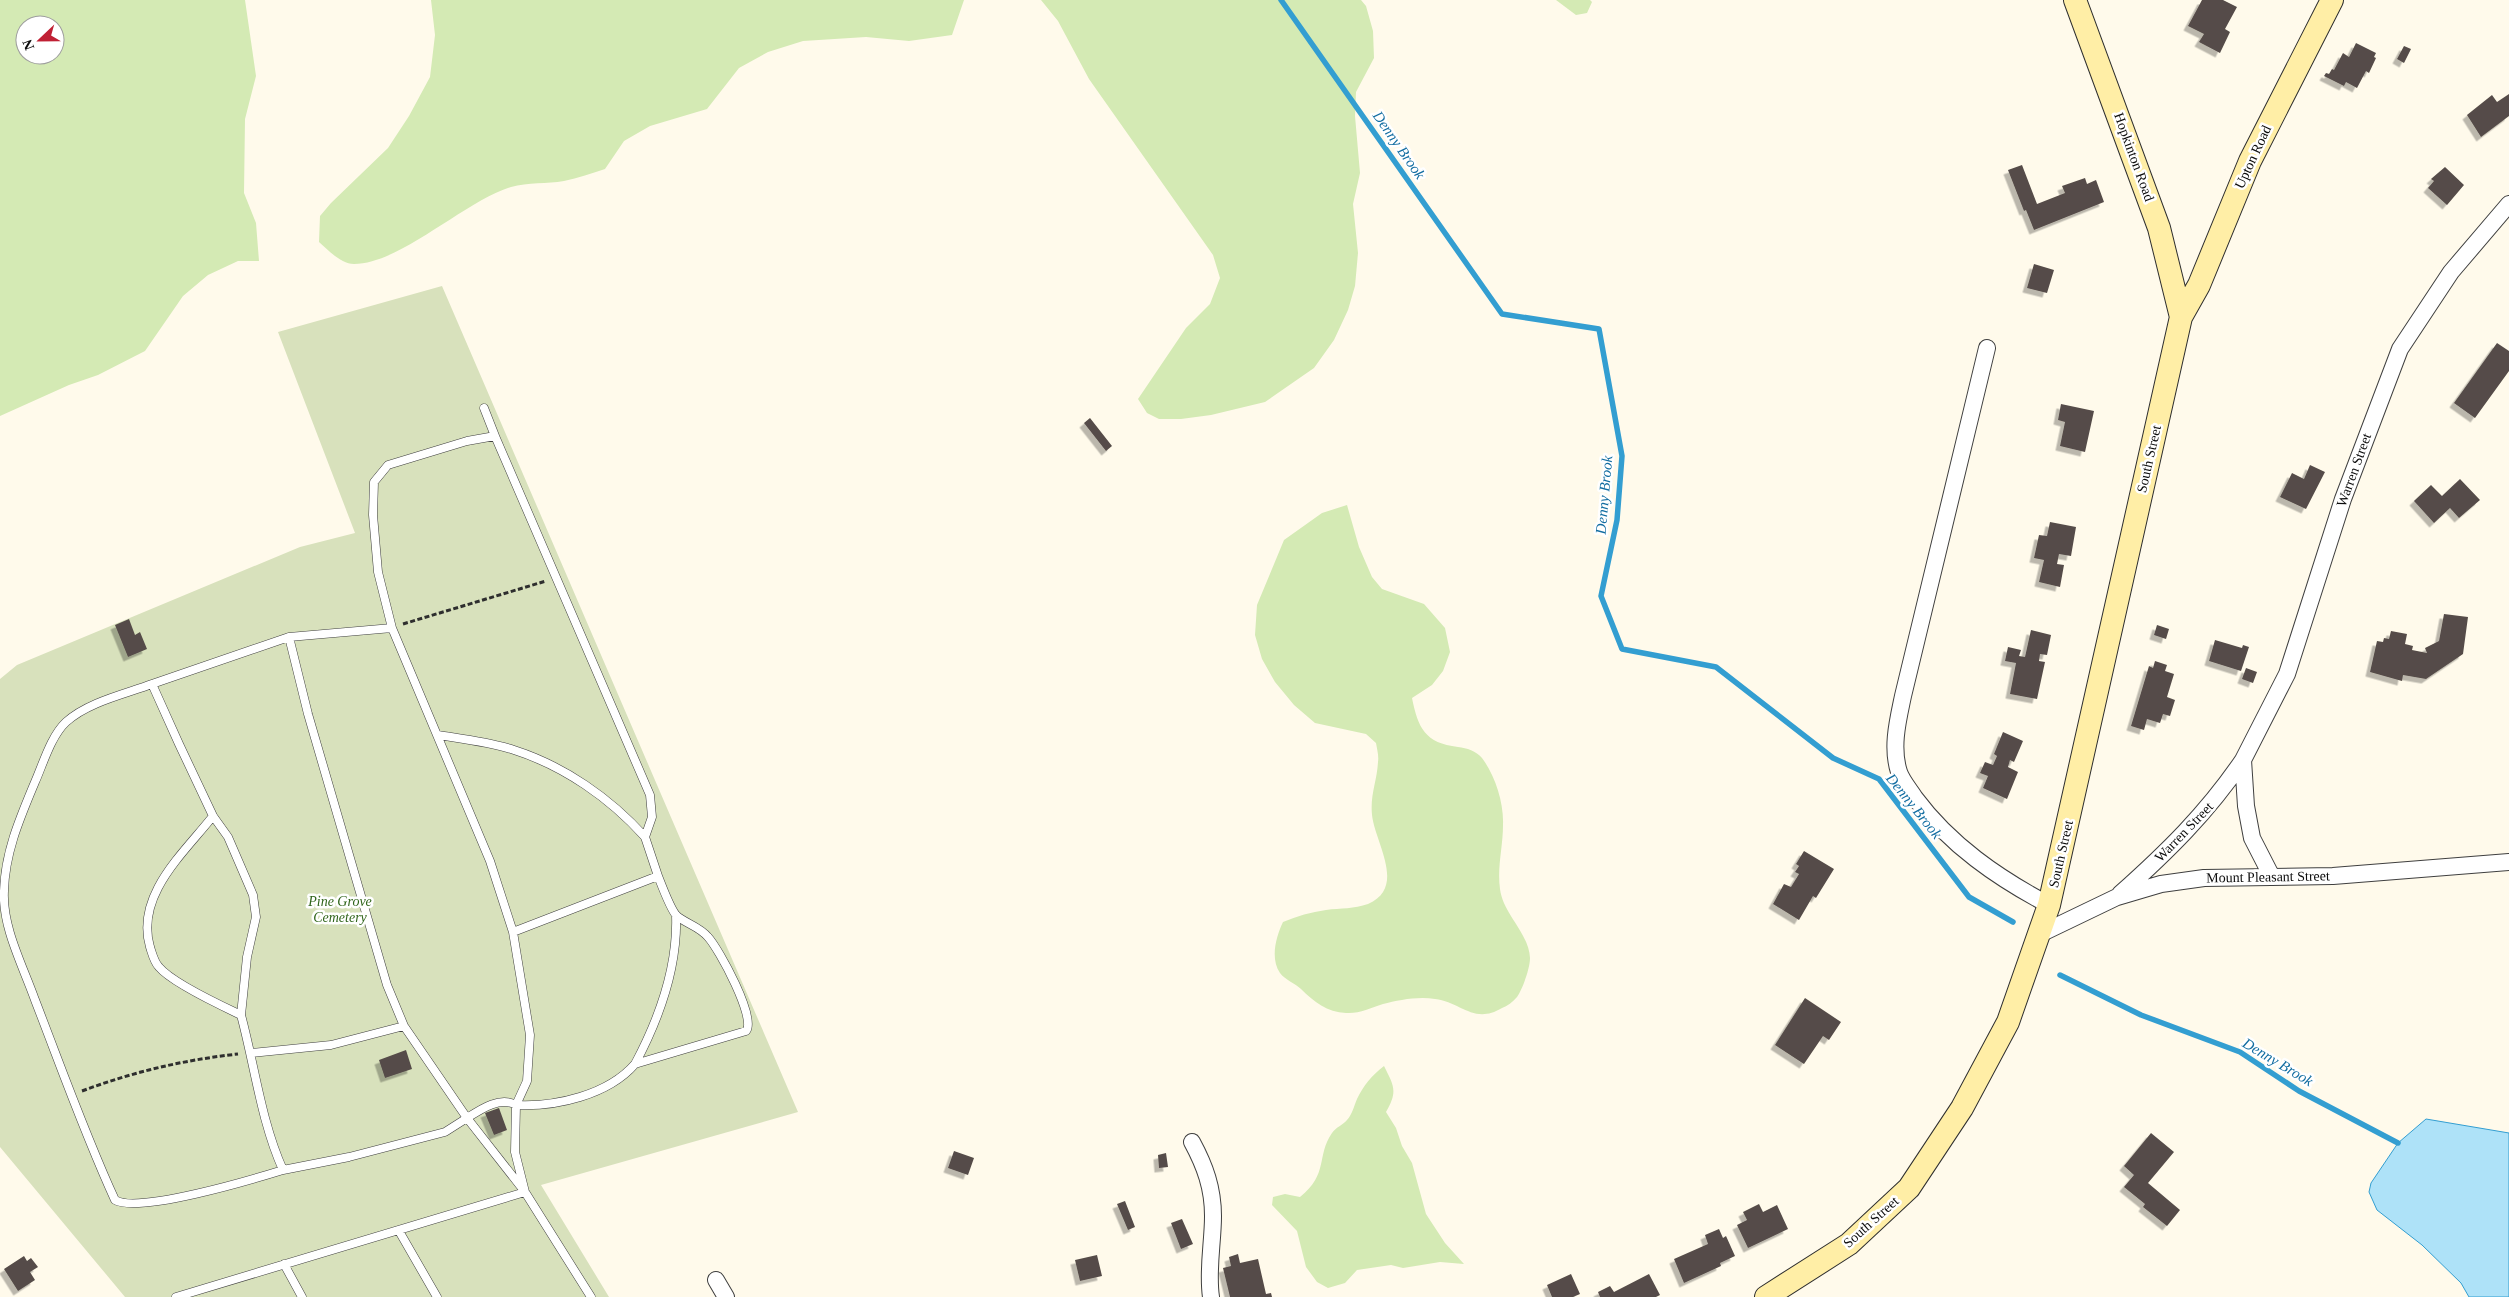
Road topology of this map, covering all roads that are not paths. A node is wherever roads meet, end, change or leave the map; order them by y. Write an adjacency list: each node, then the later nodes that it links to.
1 (2075, 0): 4 (main road, Hopkinton Road)
2 (2332, 0): 4 (main road, Upton Road)
3 (2509, 204): 12 (street, Warren Street)
4 (2181, 318): 19 (main road, South Street)
5 (1986, 348): 19 (street)
6 (484, 408): 7 (lane)
7 (495, 436): 8 (lane); 14 (lane)
8 (392, 628): 9 (lane); 11 (lane)
9 (289, 637): 10 (lane); 24 (lane)
10 (152, 684): 13 (lane); 30 (lane)
11 (438, 735): 14 (lane); 21 (lane)
12 (2243, 760): 17 (street); 18 (street, Warren Street)
13 (214, 816): 23 (lane); 23 (lane)
14 (644, 837): 16 (lane)
15 (2509, 862): 17 (street, Mount Pleasant Street)
16 (658, 876): 20 (lane); 21 (lane)
17 (2272, 877): 18 (street, Mount Pleasant Street)
18 (2117, 897): 22 (street, Mount Pleasant Street)
19 (2049, 905): 22 (main road, South Street)
20 (676, 915): 26 (lane); 26 (lane)
21 (513, 932): 27 (lane)
22 (2038, 935): 35 (main road, South Street)
23 (241, 1015): 25 (lane)
24 (404, 1026): 25 (lane); 28 (lane)
25 (251, 1053): 30 (lane)
26 (635, 1064): 27 (lane)
27 (516, 1105): 28 (lane); 31 (lane)
28 (467, 1118): 30 (lane); 31 (lane)
29 (1192, 1142): 41 (street)
30 (283, 1170)
31 (525, 1192): 32 (lane); 39 (lane)
32 (399, 1231): 33 (lane); 38 (lane)
33 (284, 1264): 36 (lane); 37 (lane)
34 (716, 1280): 40 (street)
35 (1772, 1296)
36 (176, 1297)
37 (302, 1297)
38 (437, 1297)
39 (591, 1297)
40 (726, 1297)
41 (1211, 1297)

